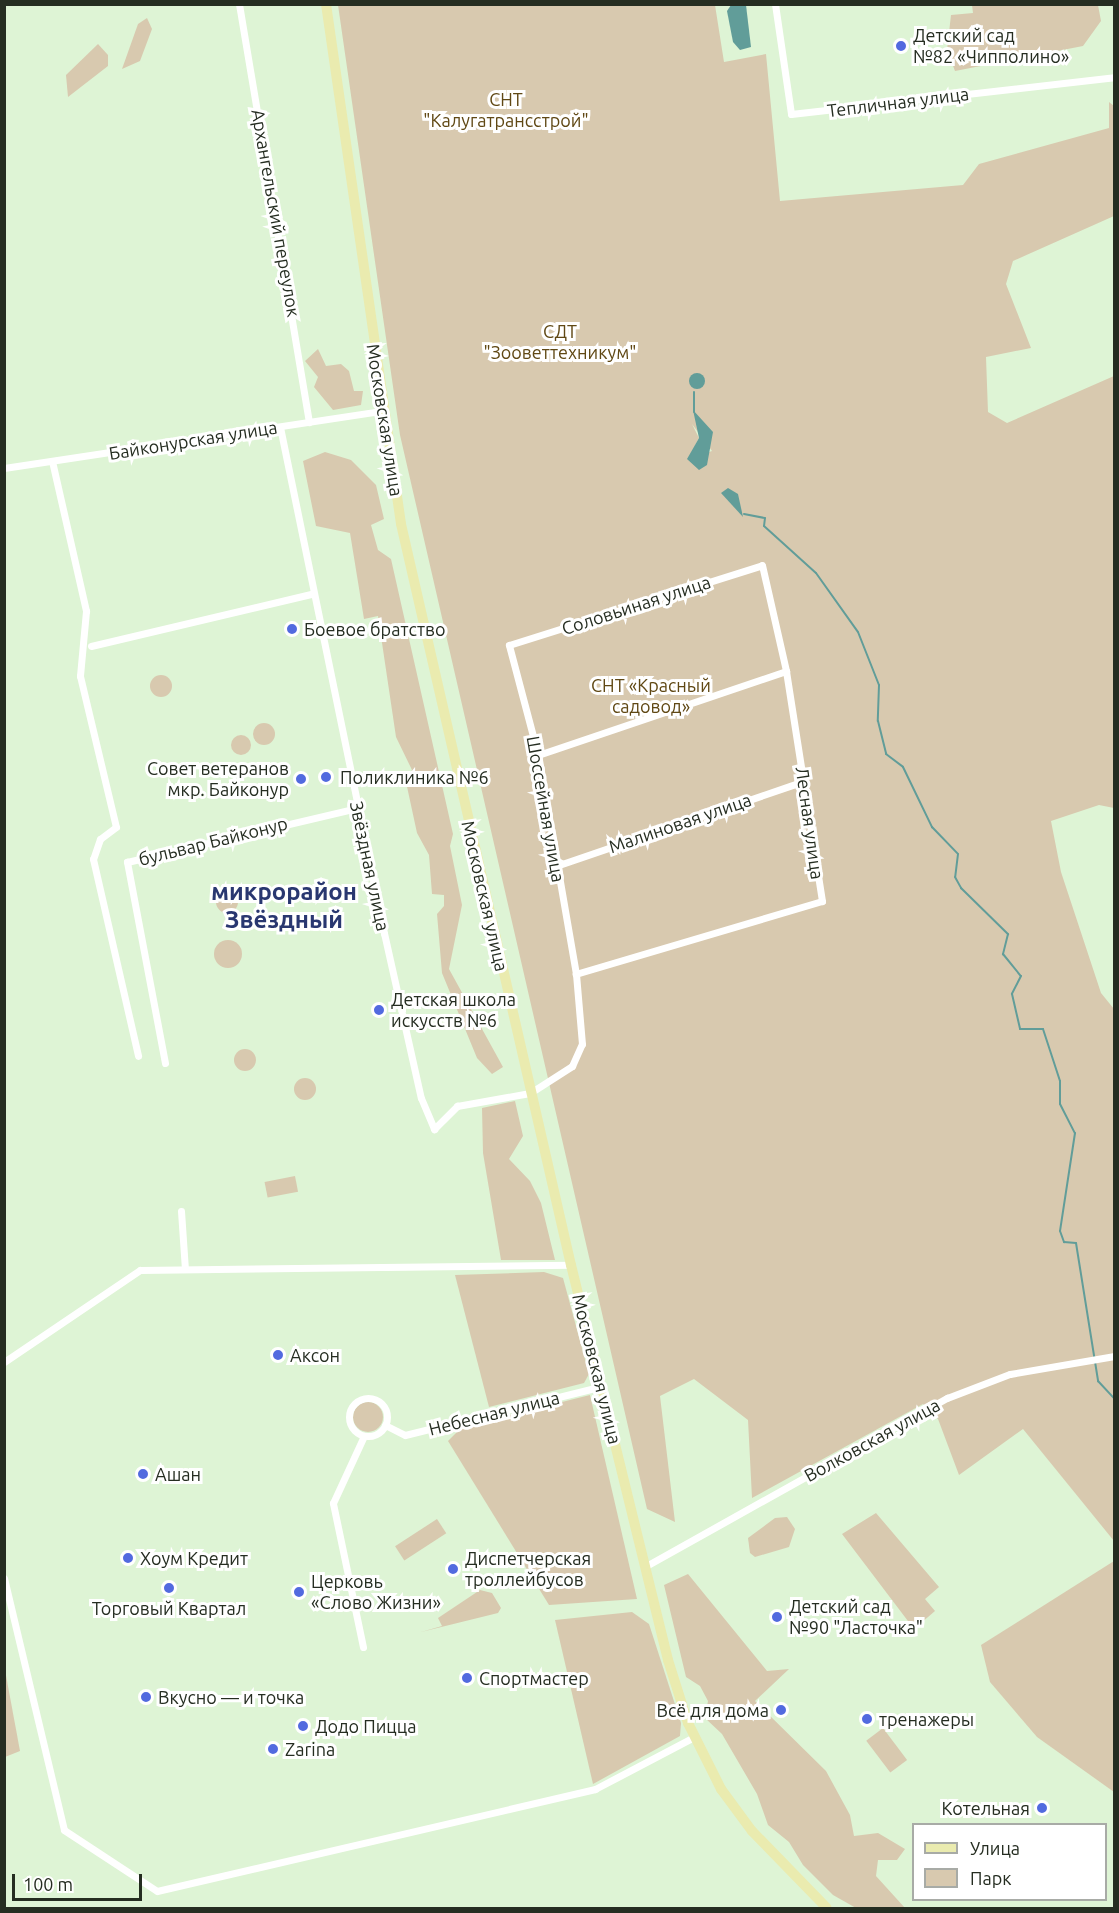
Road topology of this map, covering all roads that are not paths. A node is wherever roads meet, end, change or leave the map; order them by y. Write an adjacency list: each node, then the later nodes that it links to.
1 (239, 4): 6 (street, Архангельский переулок)
2 (326, 4): 5 (main road, Московская улица)
3 (775, 4): 4 (street, Тепличная улица)
4 (1114, 77)
5 (382, 411): 6 (street, Байконурская улица); 22 (main road, Московская улица)
6 (309, 422): 7 (street, Байконурская улица)
7 (280, 427): 8 (street, Байконурская улица); 11 (street, Звёздная улица)
8 (52, 461): 9 (street, Байконурская улица); 20 (street)
9 (4, 468)
10 (762, 565): 12 (street, Соловьиная улица); 14 (street, Лесная улица)
11 (311, 594): 13 (street); 17 (street, Звёздная улица)
12 (510, 645): 15 (street, Шоссейная улица)
13 (91, 646)
14 (786, 670): 15 (street); 16 (street, Лесная улица)
15 (538, 755): 18 (street, Шоссейная улица)
16 (804, 781): 18 (street, Малиновая улица); 19 (street, Лесная улица)
17 (358, 808): 21 (street, бульвар Байконур); 22 (street, Звёздная улица)
18 (556, 866): 19 (street, Шоссейная улица)
19 (576, 974): 22 (street, Шоссейная улица)
20 (138, 1056)
21 (165, 1063)
22 (530, 1093): 24 (main road, Московская улица)
23 (181, 1211): 25 (street)
24 (571, 1265): 25 (street); 28 (main road, Московская улица)
25 (185, 1269): 27 (street)
26 (1114, 1356): 31 (street, Волковская улица)
27 (4, 1362)
28 (603, 1386): 29 (street, Небесная улица); 31 (main road, Московская улица)
29 (385, 1425): 30 (street); 30 (street)
30 (364, 1436): 33 (street)
31 (646, 1566): 34 (main road, Московская улица)
32 (4, 1578): 34 (street)
33 (363, 1647)
34 (694, 1737): 35 (main road, Московская улица)
35 (827, 1908)

